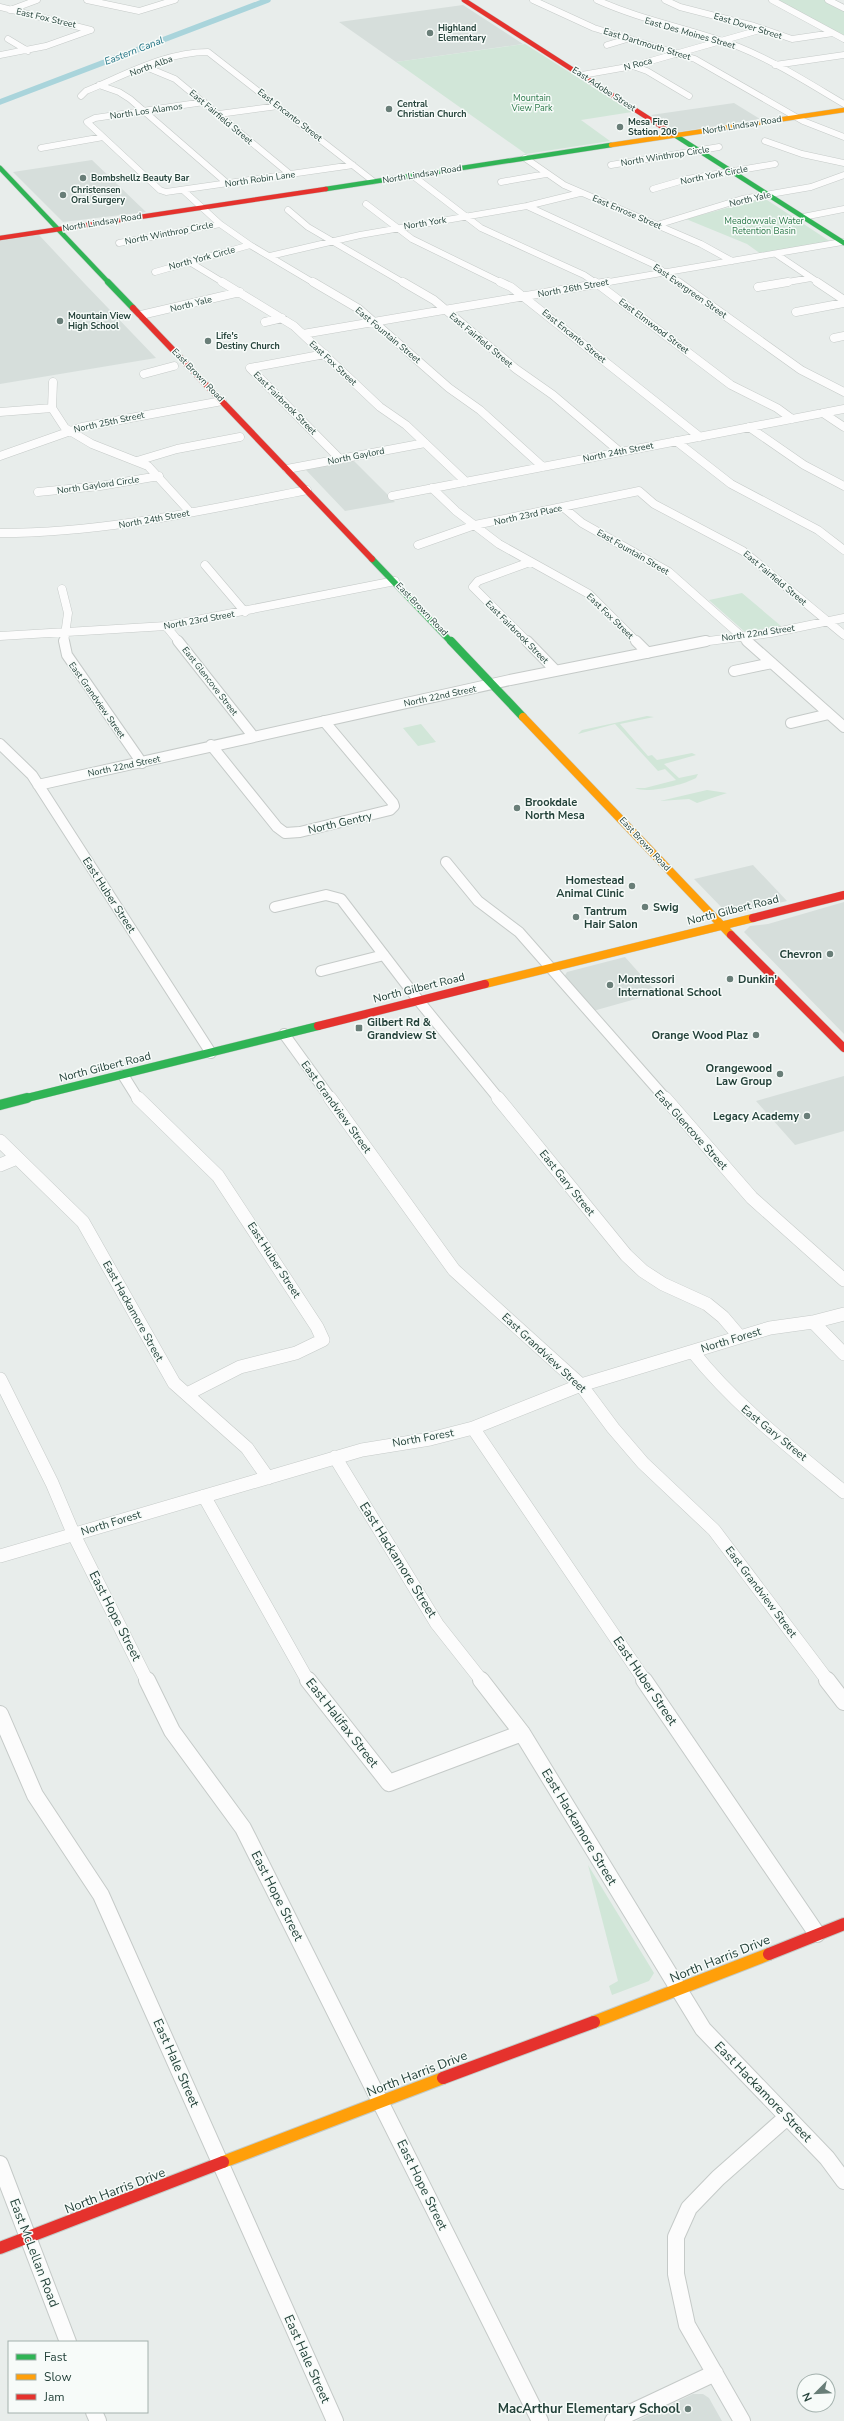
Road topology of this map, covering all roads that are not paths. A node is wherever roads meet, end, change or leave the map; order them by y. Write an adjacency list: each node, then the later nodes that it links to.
1 (37, 0): 12 (street)
2 (87, 0): 3 (street)
3 (175, 0)
4 (464, 0): 31 (main road, East Adobe Street)
5 (533, 0): 19 (street, East Dartmouth Street)
6 (597, 0): 21 (street, East Des Moines Street)
7 (665, 0): 15 (street, East Dover Street)
8 (772, 0): 17 (street)
9 (828, 0): 11 (street)
10 (0, 7): 12 (street, East Fox Street)
11 (844, 8)
12 (11, 9): 14 (street); 23 (street, East Fox Street)
13 (715, 9): 15 (street)
14 (0, 13)
15 (704, 13): 16 (street, East Dover Street)
16 (763, 29): 17 (street, East Dover Street); 21 (street, N Roca)
17 (833, 33): 20 (street)
18 (8, 39): 23 (street)
19 (627, 39): 22 (street); 25 (street, East Dartmouth Street)
20 (844, 39)
21 (721, 41): 25 (street, N Roca); 28 (street, East Des Moines Street)
22 (607, 46)
23 (28, 51): 26 (street)
24 (205, 51): 30 (street, North Alba); 37 (street, East Encanto Street)
25 (679, 53): 29 (street, N Roca); 41 (street, East Dartmouth Street)
26 (0, 55)
27 (844, 55): 28 (street)
28 (776, 65): 36 (street, East Des Moines Street)
29 (633, 66): 31 (street, N Roca); 34 (street)
30 (146, 67): 32 (street, North Alba); 35 (street, East Fairfield Street)
31 (582, 75): 42 (main road, East Adobe Street)
32 (99, 86): 33 (street, North Alba); 39 (street)
33 (81, 96)
34 (689, 96)
35 (204, 102): 39 (street, North Los Alamos); 40 (street, East Fairfield Street)
36 (844, 104)
37 (278, 106): 40 (street); 52 (street, East Encanto Street)
38 (844, 110): 41 (main road, North Lindsay Road)
39 (144, 111): 43 (street, North Los Alamos); 62 (street)
40 (219, 114): 57 (street, East Fairfield Street)
41 (796, 117): 42 (main road, North Lindsay Road); 44 (street, East Dartmouth Street)
42 (676, 135): 48 (main road, East Adobe Street); 49 (main road, North Lindsay Road)
43 (103, 137): 47 (street); 64 (street, North Robin Lane)
44 (844, 137)
45 (765, 141): 50 (street)
46 (719, 147): 48 (street, North Winthrop Circle)
47 (41, 148)
48 (700, 150): 53 (street, North Winthrop Circle); 55 (main road, East Adobe Street)
49 (525, 158): 56 (street, East Enrose Street); 58 (main road, North Lindsay Road)
50 (844, 163)
51 (775, 164): 55 (street, North York Circle)
52 (353, 165): 57 (street, North Robin Lane); 60 (street, East Encanto Street)
53 (611, 165)
54 (0, 168): 77 (main road, East Brown Road)
55 (732, 171): 63 (street, North York Circle); 66 (main road, East Adobe Street)
56 (546, 174): 61 (street); 65 (street, East Enrose Street)
57 (291, 175): 62 (street, North Robin Lane)
58 (412, 175): 60 (main road, North Lindsay Road); 72 (street, East Elmwood Street)
59 (844, 175): 66 (street, North Yale)
60 (373, 181): 69 (main road, North Lindsay Road)
61 (501, 182)
62 (228, 184): 64 (street, North Robin Lane)
63 (653, 189)
64 (184, 191): 69 (street)
65 (580, 193): 68 (street, North York); 75 (street, East Enrose Street)
66 (768, 194): 73 (main road, East Adobe Street); 75 (street, North Yale)
67 (366, 204): 76 (street, East Encanto Street)
68 (527, 206): 72 (street, North York); 88 (street, East Evergreen Street)
69 (202, 207): 74 (street, East Fountain Street); 77 (main road, North Lindsay Road)
70 (844, 209): 73 (street)
71 (288, 210): 80 (street, East Fairfield Street)
72 (464, 217): 76 (street, North York); 90 (street, East Elmwood Street)
73 (803, 217): 81 (main road, East Adobe Street)
74 (220, 224): 79 (street, North Winthrop Circle); 82 (street, East Fountain Street)
75 (657, 225): 86 (street, East Enrose Street)
76 (395, 228): 80 (street, North York); 93 (street, East Encanto Street)
77 (59, 229): 78 (main road, North Lindsay Road); 98 (main road, East Brown Road)
78 (0, 238)
79 (119, 242)
80 (332, 242): 84 (street, North York); 96 (street, East Fairfield Street)
81 (843, 243): 83 (street, North 26th Street)
82 (250, 245): 84 (street, East Fountain Street); 85 (street, North York Circle)
83 (776, 254): 86 (street, North 26th Street); 89 (street)
84 (270, 256): 101 (street, East Fountain Street)
85 (188, 261): 87 (street, North York Circle); 92 (street, East Fox Street)
86 (732, 261): 88 (street, North 26th Street)
87 (155, 272)
88 (667, 272): 90 (street, North 26th Street); 109 (street, East Evergreen Street)
89 (812, 278): 91 (street); 94 (street)
90 (598, 284): 93 (street, North 26th Street); 115 (street, East Elmwood Street)
91 (758, 287)
92 (240, 292): 98 (street, North Yale); 99 (street, East Fox Street)
93 (524, 296): 96 (street, North 26th Street); 119 (street, East Encanto Street)
94 (844, 300)
95 (844, 303): 97 (street)
96 (446, 310): 101 (street, North 26th Street); 123 (street, East Fairfield Street)
97 (796, 312)
98 (141, 315): 110 (main road, East Brown Road)
99 (282, 318): 100 (street); 102 (street, East Fox Street)
100 (265, 322)
101 (375, 322): 102 (street, North 26th Street); 127 (street, East Fountain Street)
102 (303, 334): 105 (street, East Fox Street)
103 (844, 336): 104 (street)
104 (834, 338)
105 (325, 354): 122 (street, East Fox Street); 125 (street, East Fairbrook Street)
106 (174, 366): 107 (street)
107 (144, 374)
108 (53, 382): 111 (street)
109 (844, 392)
110 (222, 401): 118 (street, North 25th Street); 128 (main road, East Brown Road)
111 (52, 408): 113 (street); 118 (street)
112 (844, 409): 114 (street, North 24th Street)
113 (0, 412)
114 (823, 413): 115 (street, North 24th Street); 117 (street)
115 (792, 419): 116 (street, North 24th Street)
116 (749, 427): 119 (street, North 24th Street); 131 (street)
117 (844, 428)
118 (69, 430): 124 (street, North 25th Street); 126 (street)
119 (700, 436): 121 (street, North 24th Street)
120 (240, 437): 126 (street)
121 (676, 441): 123 (street, North 24th Street); 142 (street)
122 (425, 443): 125 (street, North Gaylord); 130 (street, East Fox Street)
123 (620, 452): 127 (street, North 24th Street)
124 (0, 456)
125 (340, 459): 128 (street, North Gaylord)
126 (138, 461): 129 (street)
127 (543, 467): 130 (street, North 24th Street)
128 (287, 469): 133 (main road, East Brown Road)
129 (159, 476): 135 (street, North Gaylord Circle); 138 (street)
130 (466, 482): 132 (street, North 24th Street)
131 (844, 486)
132 (432, 488): 136 (street, North 24th Street); 139 (street, East Fox Street)
133 (307, 490): 138 (street, North 24th Street); 145 (main road, East Brown Road)
134 (639, 491): 137 (street, North 23rd Place); 149 (street, East Fairfield Street)
135 (38, 492)
136 (392, 496)
137 (563, 507): 139 (street, North 23rd Place); 154 (street, East Fountain Street)
138 (190, 512): 140 (street, North 24th Street)
139 (475, 526): 141 (street, North 23rd Place); 143 (street, East Fox Street)
140 (0, 533)
141 (418, 545)
142 (844, 550)
143 (530, 562): 155 (street, East Fox Street); 157 (street, East Fairbrook Street)
144 (205, 565): 147 (street)
145 (395, 581): 147 (street, North 23rd Street); 159 (main road, East Brown Road)
146 (62, 589): 151 (street, East Grandview Street)
147 (245, 612): 150 (street, North 23rd Street)
148 (844, 618): 149 (street, North 22nd Street)
149 (827, 622): 152 (street, East Fairfield Street); 154 (street, North 22nd Street)
150 (166, 626): 151 (street, North 23rd Street); 164 (street, East Glencove Street)
151 (66, 632): 153 (street, North 23rd Street); 167 (street, East Grandview Street)
152 (844, 635)
153 (0, 636)
154 (742, 636): 155 (street, North 22nd Street); 156 (street, East Fountain Street)
155 (648, 653): 157 (street, North 22nd Street)
156 (772, 663): 158 (street); 160 (street, East Fountain Street)
157 (556, 671): 159 (street, North 22nd Street)
158 (734, 671)
159 (494, 684): 161 (street, North 22nd Street); 172 (main road, East Brown Road)
160 (829, 714): 162 (street); 163 (street, East Fountain Street)
161 (324, 720): 164 (street, North 22nd Street); 166 (street, North Gentry)
162 (791, 723)
163 (844, 727)
164 (253, 736): 166 (street, North 22nd Street)
165 (0, 744): 168 (street, East Huber Street)
166 (211, 745): 167 (street, North 22nd Street)
167 (142, 763): 168 (street, North 22nd Street)
168 (38, 785): 179 (street, East Huber Street)
169 (446, 862): 174 (street, East Glencove Street)
170 (844, 894): 172 (main road, North Gilbert Road)
171 (275, 907): 173 (street, East Gary Street)
172 (722, 925): 174 (main road, North Gilbert Road); 178 (main road, East Brown Road)
173 (384, 955): 175 (street); 176 (street, East Gary Street)
174 (550, 968): 176 (main road, North Gilbert Road); 185 (street, East Glencove Street)
175 (321, 971)
176 (419, 1001): 177 (main road, North Gilbert Road); 188 (street, East Gary Street)
177 (284, 1034): 179 (main road, North Gilbert Road); 192 (street, East Grandview Street)
178 (844, 1048)
179 (211, 1053): 180 (main road, North Gilbert Road)
180 (123, 1075): 181 (main road, North Gilbert Road); 193 (street, East Huber Street)
181 (0, 1105)
182 (0, 1141): 183 (street, East Hackamore Street)
183 (17, 1158): 184 (street); 193 (street, East Hackamore Street)
184 (0, 1165)
185 (844, 1280)
186 (844, 1314): 187 (street, North Forest)
187 (814, 1322): 188 (street, North Forest); 190 (street)
188 (740, 1337): 189 (street, North Forest)
189 (693, 1352): 192 (street, North Forest); 197 (street, East Gary Street)
190 (844, 1354)
191 (0, 1379): 199 (street, East Hope Street)
192 (581, 1385): 194 (street, North Forest); 201 (street, East Grandview Street)
193 (187, 1394): 196 (street, East Hackamore Street)
194 (473, 1428): 195 (street, North Forest); 205 (street, East Huber Street)
195 (335, 1457): 196 (street, North Forest); 203 (street, East Hackamore Street)
196 (268, 1478): 198 (street, North Forest)
197 (844, 1492)
198 (204, 1496): 199 (street, North Forest); 203 (street, East Halifax Street)
199 (74, 1534): 200 (street, North Forest); 207 (street, East Hope Street)
200 (0, 1556)
201 (844, 1702)
202 (0, 1714): 210 (street, East Hale Street)
203 (522, 1733): 206 (street, East Hackamore Street)
204 (844, 1924): 205 (main road, North Harris Drive)
205 (817, 1934): 206 (main road, North Harris Drive)
206 (679, 1990): 207 (main road, North Harris Drive); 208 (street, East Hackamore Street)
207 (381, 2101): 210 (main road, North Harris Drive); 217 (street, East Hope Street)
208 (786, 2117): 211 (street, East Hackamore Street); 215 (street)
209 (0, 2164): 212 (street, East McLellan Road)
210 (222, 2164): 212 (main road, North Harris Drive); 216 (street, East Hale Street)
211 (844, 2181)
212 (28, 2238): 213 (main road, North Harris Drive); 214 (street, East McLellan Road)
213 (0, 2248)
214 (68, 2341)
215 (715, 2373): 218 (street); 219 (street)
216 (335, 2421)
217 (540, 2421)
218 (613, 2421)
219 (742, 2421)

